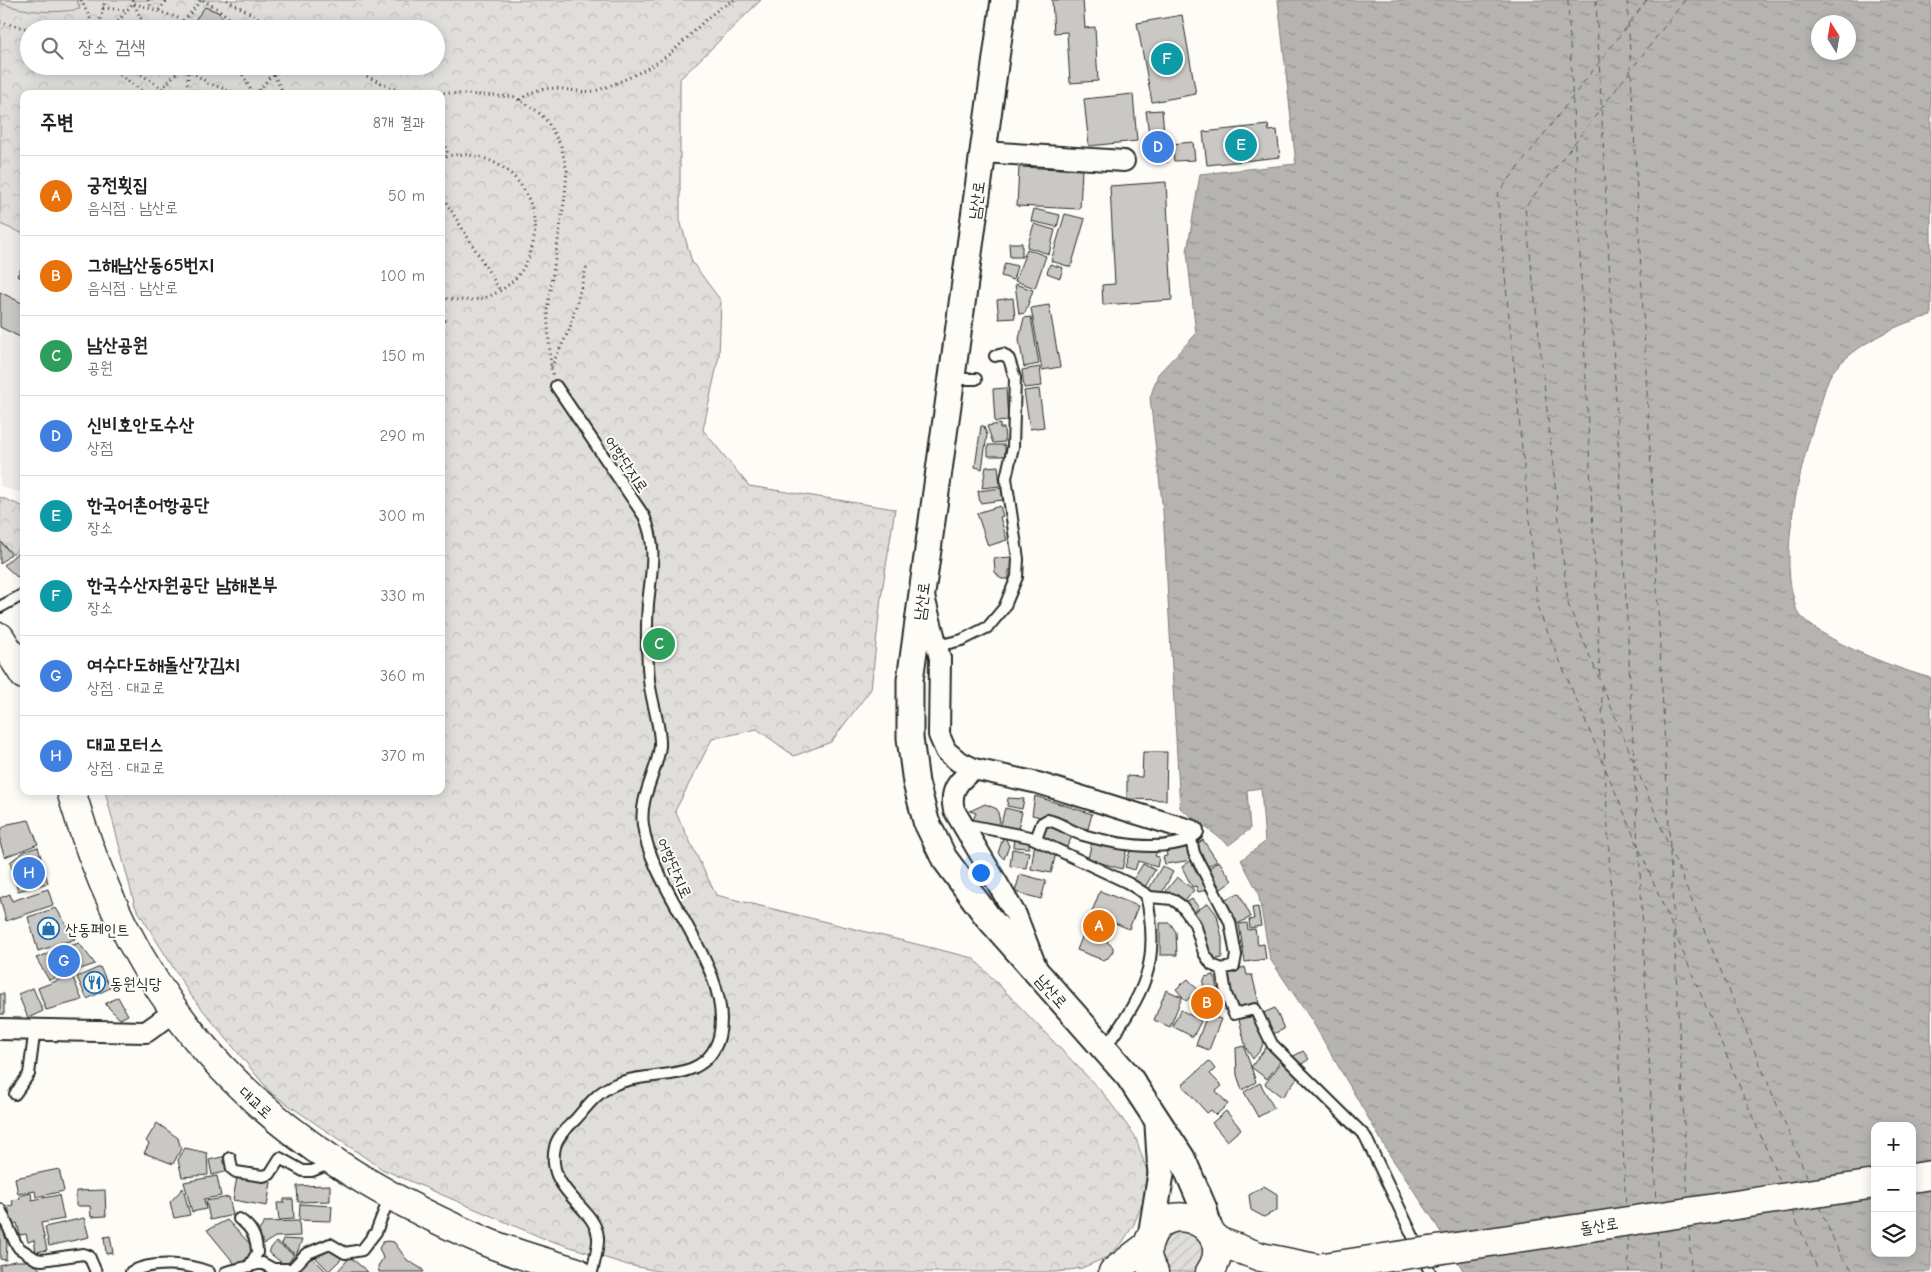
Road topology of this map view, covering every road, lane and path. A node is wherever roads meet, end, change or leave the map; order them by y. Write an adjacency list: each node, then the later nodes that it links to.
1 (81, 0): 14 (path)
2 (105, 0): 10 (path)
3 (148, 0): 11 (path)
4 (167, 0): 13 (path)
5 (202, 0): 19 (path); 20 (path)
6 (227, 0): 21 (path)
7 (734, 0): 44 (path)
8 (1004, 0): 46 (street, 남산로)
9 (132, 2): 11 (path); 12 (path); 17 (path)
10 (103, 8): 12 (path); 15 (path)
11 (151, 8): 13 (path)
12 (128, 10): 16 (path)
13 (159, 10): 18 (path)
14 (92, 20)
15 (100, 20)
16 (120, 20)
17 (141, 20)
18 (182, 20)
19 (185, 20)
20 (230, 20)
21 (262, 20)
22 (0, 22): 23 (path)
23 (20, 27)
24 (120, 75): 35 (path)
25 (140, 75): 34 (path)
26 (174, 75): 34 (path)
27 (188, 75): 36 (path)
28 (197, 75): 33 (path)
29 (244, 75): 39 (path)
30 (272, 75): 40 (path)
31 (275, 75): 41 (path)
32 (362, 75): 42 (path)
33 (216, 85): 37 (path); 38 (path)
34 (162, 89)
35 (141, 90)
36 (188, 90)
37 (212, 90)
38 (229, 90)
39 (253, 90)
40 (259, 90)
41 (282, 90)
42 (403, 90)
43 (445, 93): 44 (path)
44 (520, 100): 55 (path)
45 (445, 143): 47 (path)
46 (983, 152): 49 (street); 56 (street, 남산로)
47 (448, 156): 48 (path); 52 (path)
48 (445, 157)
49 (1124, 161)
50 (445, 201): 52 (path)
51 (587, 265): 55 (path)
52 (500, 290): 53 (path)
53 (445, 299)
54 (995, 356): 63 (lane)
55 (550, 368): 58 (path)
56 (951, 379): 57 (lane); 59 (street, 남산로)
57 (976, 380)
58 (556, 386): 97 (lane, 어항단지로)
59 (922, 590): 63 (street); 72 (street, 남산로)
60 (20, 596): 61 (lane)
61 (0, 606)
62 (0, 637): 64 (main road)
63 (937, 646): 65 (street)
64 (20, 669)
65 (974, 769): 67 (street); 68 (street)
66 (72, 795): 73 (main road, 대교로)
67 (962, 824): 69 (lane); 72 (street)
68 (1192, 835): 69 (lane); 71 (lane)
69 (1036, 839): 70 (lane)
70 (1146, 895): 71 (lane); 76 (lane)
71 (1222, 969): 101 (lane)
72 (1039, 976): 76 (street, 남산로)
73 (174, 1012): 74 (street); 80 (main road, 대교로)
74 (35, 1028): 75 (street); 77 (lane)
75 (0, 1029)
76 (1104, 1049): 78 (street, 남산로)
77 (15, 1094)
78 (1158, 1125): 87 (street, 남산로); 88 (street)
79 (230, 1158): 80 (lane)
80 (334, 1161): 84 (main road, 대교로)
81 (1931, 1175): 82 (main road)
82 (1916, 1177)
83 (1871, 1185): 90 (main road, 돌산로, bridge)
84 (390, 1194): 91 (lane); 96 (main road, 대교로)
85 (0, 1209): 92 (lane)
86 (239, 1219): 89 (lane)
87 (1212, 1235): 88 (main road); 90 (main road); 100 (main road)
88 (1149, 1241): 98 (main road); 99 (main road)
89 (250, 1265): 91 (lane); 95 (lane)
90 (1311, 1269)
91 (294, 1270)
92 (96, 1272)
93 (131, 1272): 94 (lane)
94 (209, 1272)
95 (226, 1272)
96 (577, 1272)
97 (592, 1272)
98 (1113, 1272)
99 (1154, 1272)
100 (1210, 1272)
101 (1430, 1272)

